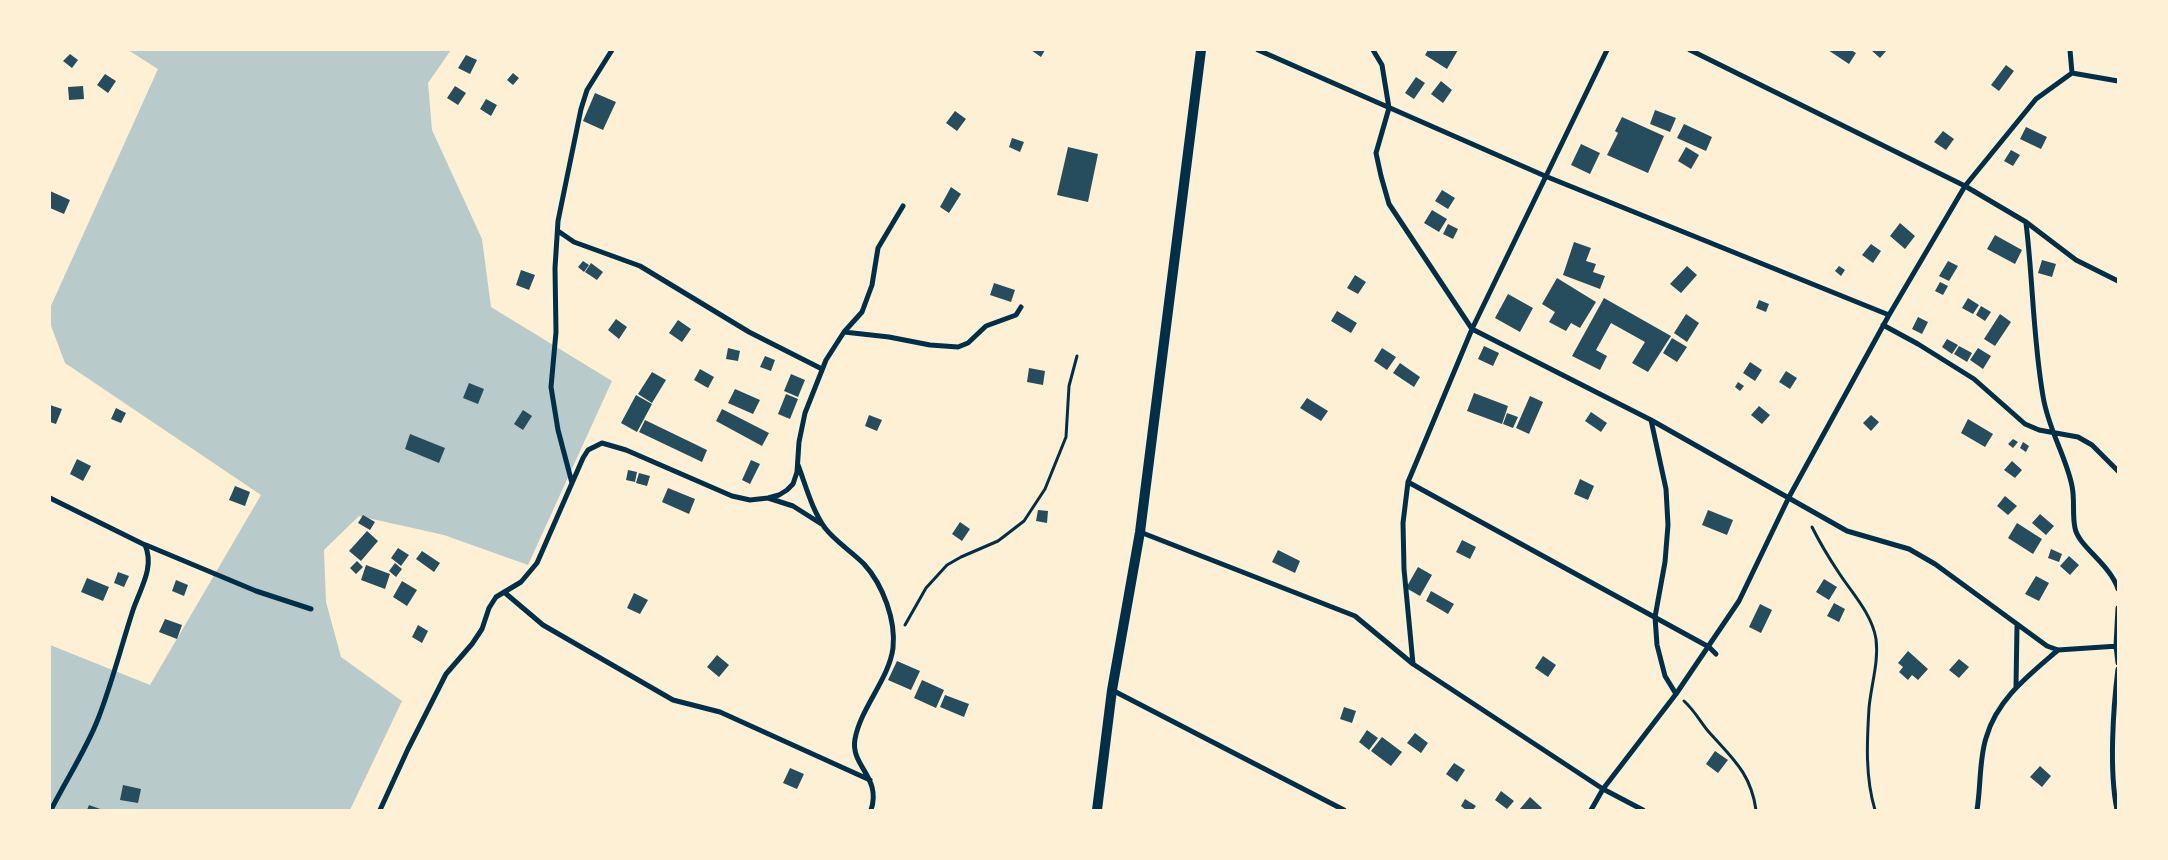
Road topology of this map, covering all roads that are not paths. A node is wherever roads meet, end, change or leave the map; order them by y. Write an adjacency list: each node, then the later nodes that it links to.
1 (612, 50): 15 (street)
2 (1201, 50): 33 (main road)
3 (1258, 50): 10 (street)
4 (1373, 50): 10 (street)
5 (1608, 50): 11 (street)
6 (1690, 50): 12 (street)
7 (2070, 50): 8 (street)
8 (2072, 73): 9 (street); 12 (street)
9 (2118, 81)
10 (1389, 108): 11 (street); 20 (street)
11 (1545, 176): 18 (street); 20 (street)
12 (1965, 186): 14 (street); 18 (street)
13 (903, 206): 21 (street)
14 (2026, 222): 16 (street); 24 (street)
15 (558, 231): 22 (street); 28 (street)
16 (2118, 281)
17 (1021, 307): 21 (street)
18 (1889, 315): 19 (street)
19 (1883, 325): 24 (street); 29 (street)
20 (1472, 329): 23 (street); 27 (street)
21 (844, 332): 22 (street)
22 (822, 370): 25 (street)
23 (1651, 420): 29 (street); 39 (street)
24 (2052, 432): 26 (street); 35 (street)
25 (797, 464): 31 (street); 32 (street)
26 (2118, 471)
27 (1408, 482): 39 (street); 46 (street)
28 (572, 483): 31 (street); 36 (street)
29 (1789, 497): 40 (street); 42 (street)
30 (50, 498): 34 (street)
31 (768, 498): 32 (street)
32 (824, 526): 51 (street)
33 (1140, 532): 46 (street); 49 (main road)
34 (145, 545): 38 (street); 53 (street)
35 (2118, 588)
36 (504, 592): 51 (street); 54 (street)
37 (2118, 608): 41 (street)
38 (311, 609)
39 (1656, 617): 42 (street); 50 (street)
40 (2017, 626): 43 (street); 48 (street)
41 (2117, 646): 43 (street); 45 (street)
42 (1709, 647): 44 (street); 50 (street)
43 (2058, 650): 48 (street)
44 (1716, 654)
45 (2118, 663)
46 (1413, 664): 52 (street)
47 (2118, 669): 61 (street)
48 (2016, 687): 60 (street)
49 (1112, 690): 56 (main road); 57 (street)
50 (1676, 694): 52 (street)
51 (870, 780): 55 (street)
52 (1603, 789): 58 (street); 59 (street)
53 (50, 810)
54 (380, 810)
55 (870, 810)
56 (1097, 810)
57 (1344, 810)
58 (1592, 810)
59 (1642, 810)
60 (1977, 810)
61 (2117, 810)

